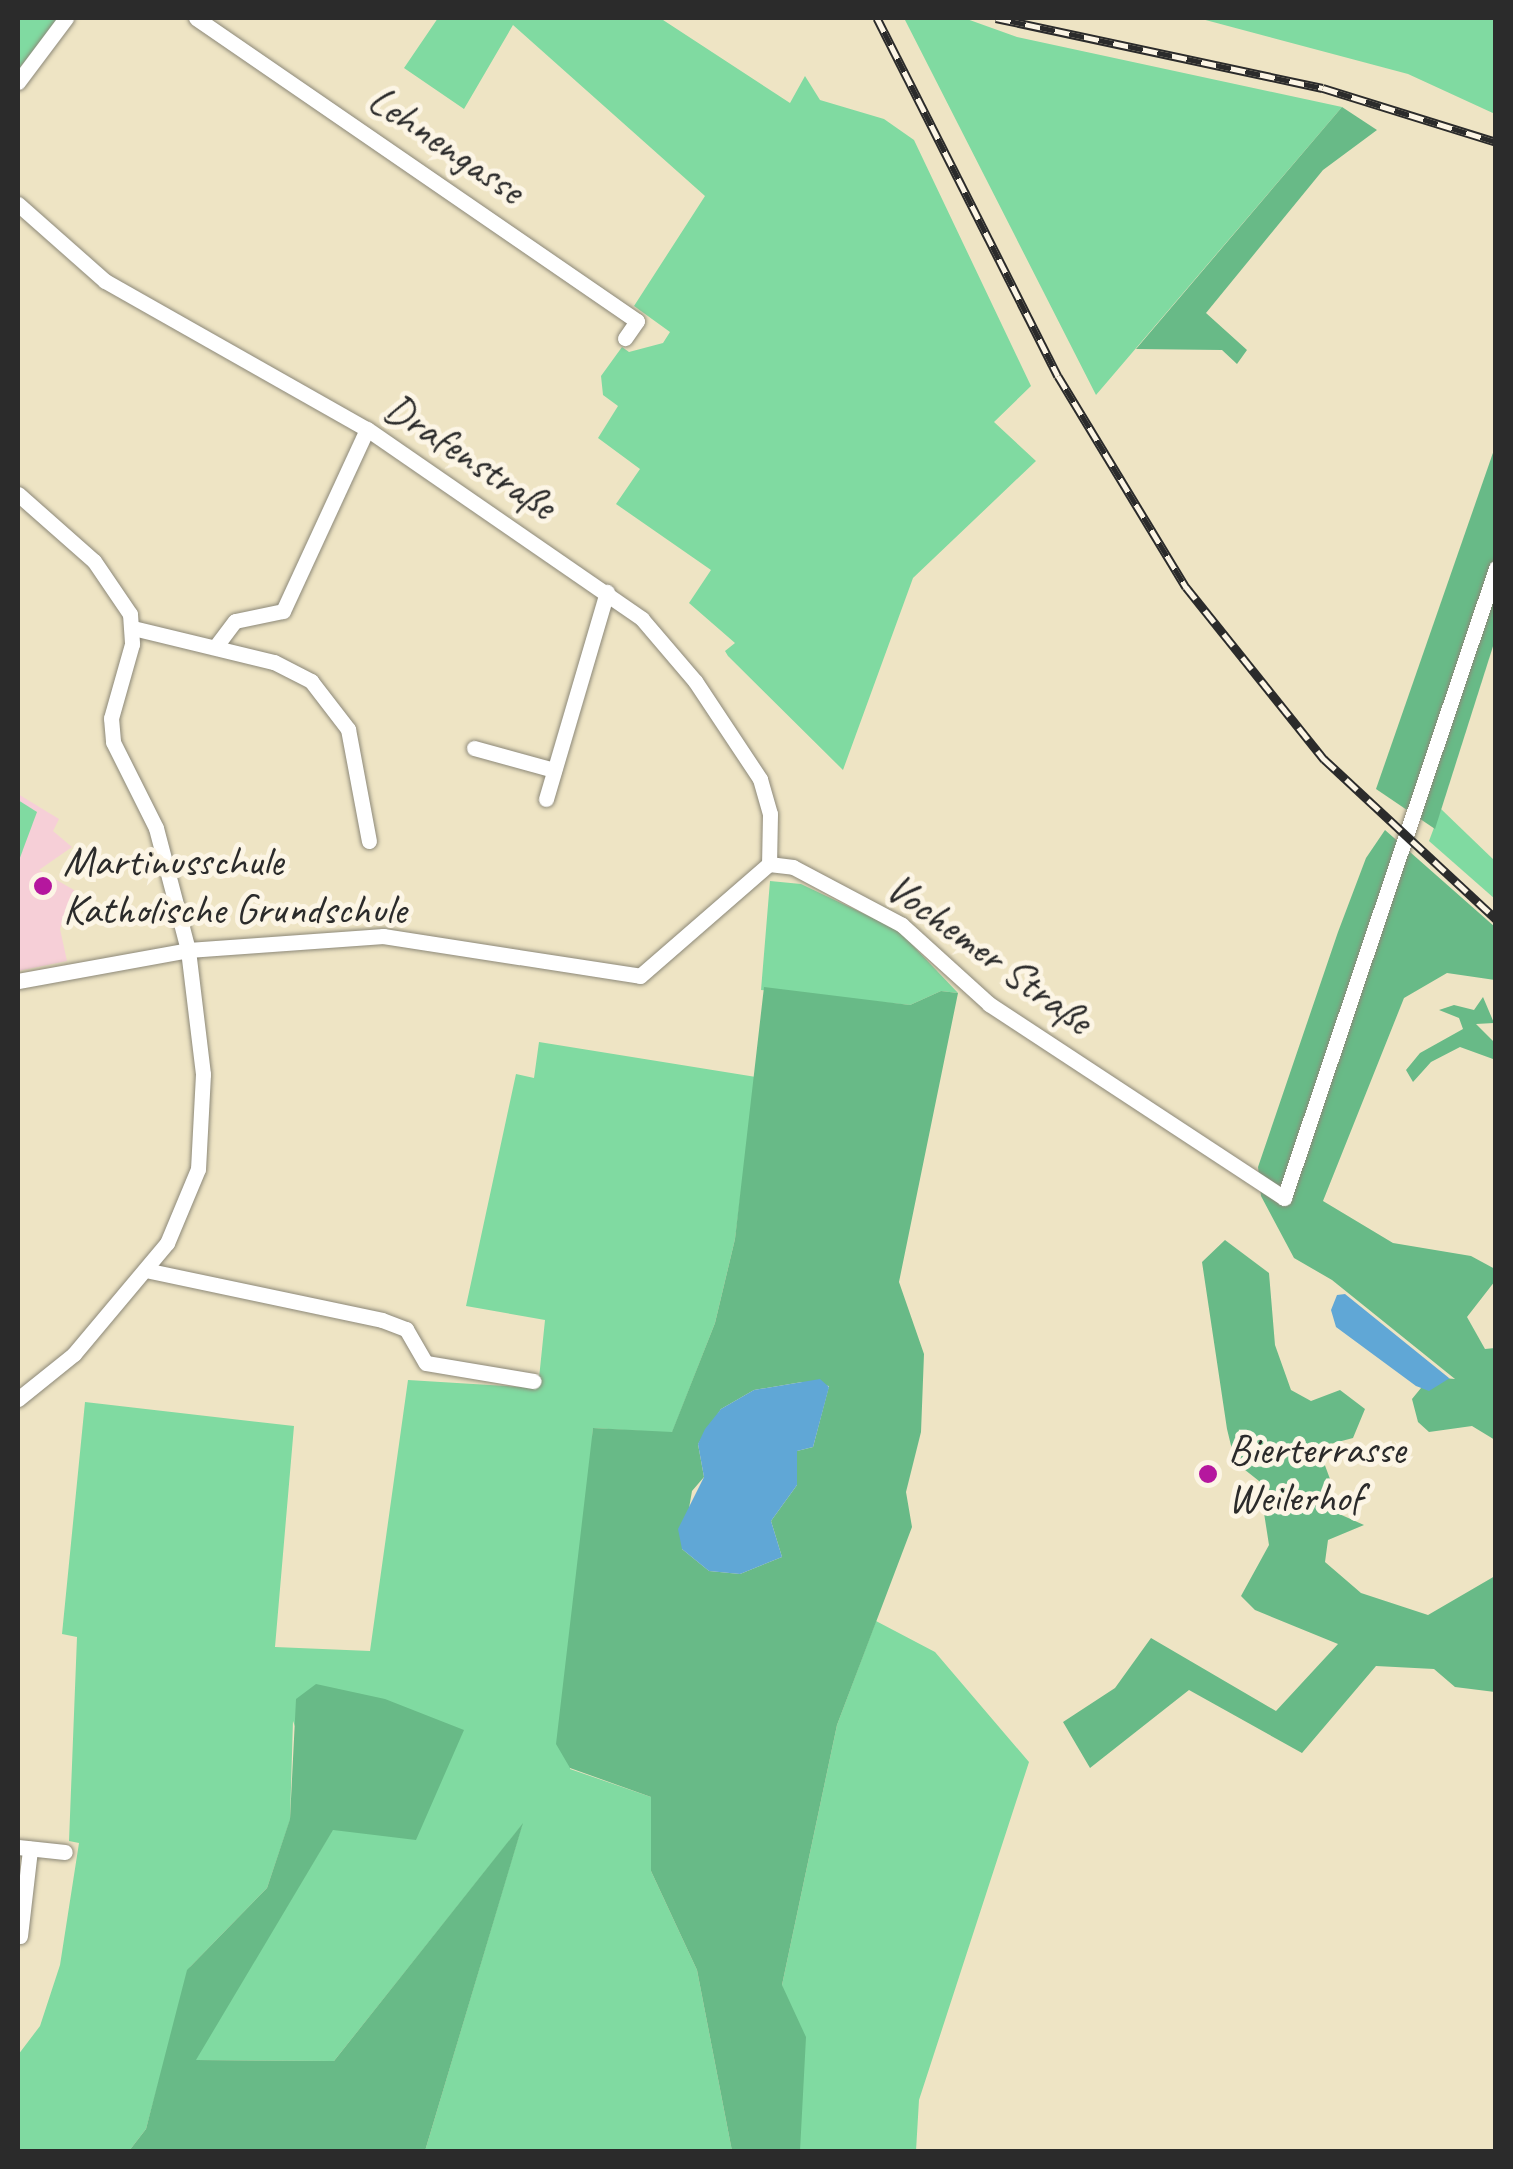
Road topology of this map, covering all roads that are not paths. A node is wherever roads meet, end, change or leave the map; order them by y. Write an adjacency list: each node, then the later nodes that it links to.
1 (66, 18): 3 (street)
2 (196, 18): 5 (street, Lehnengasse)
3 (18, 82)
4 (18, 204): 6 (street, Drafenstraße)
5 (625, 338)
6 (368, 429): 9 (street, Drafenstraße); 11 (street)
7 (18, 494): 10 (street)
8 (1496, 568): 16 (street, Vochemer Straße)
9 (608, 592): 13 (street); 16 (street, Drafenstraße)
10 (134, 628): 11 (street); 17 (street)
11 (216, 646): 15 (street)
12 (474, 748): 13 (street)
13 (554, 770): 14 (street)
14 (546, 799)
15 (369, 841)
16 (769, 864): 17 (street)
17 (188, 950): 18 (street); 19 (street)
18 (18, 982)
19 (150, 1271): 20 (street); 21 (street)
20 (534, 1381)
21 (18, 1399)
22 (24, 1848): 23 (street); 24 (street)
23 (64, 1852)
24 (20, 1936)

